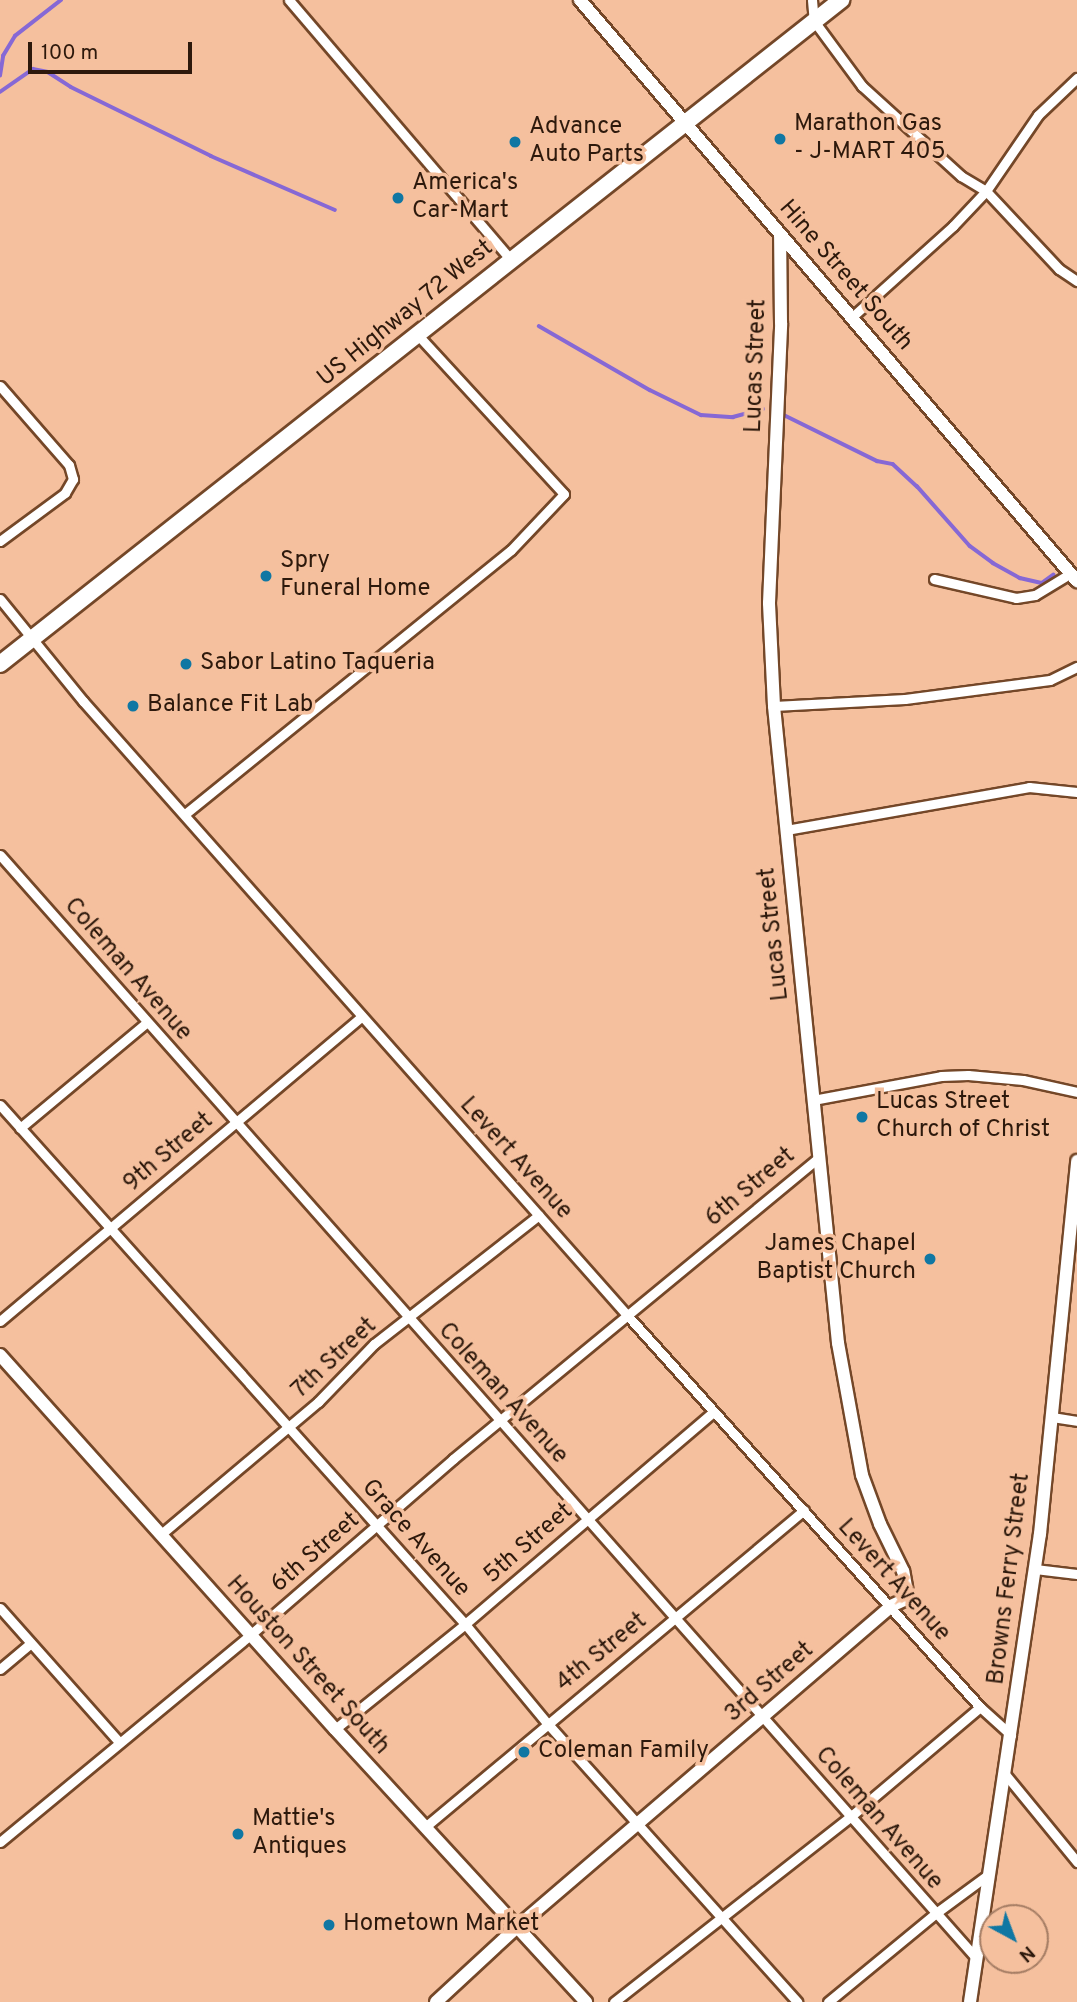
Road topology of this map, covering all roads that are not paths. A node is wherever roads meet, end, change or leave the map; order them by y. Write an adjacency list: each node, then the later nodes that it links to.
1 (289, 0): 10 (street)
2 (580, 0): 7 (street, Hine Street South)
3 (812, 0): 5 (street)
4 (841, 0): 5 (highway, US Highway 72 West)
5 (814, 22): 7 (highway, US Highway 72 West); 8 (street)
6 (1077, 78): 8 (street)
7 (686, 123): 9 (street, Hine Street South); 10 (highway, US Highway 72 West)
8 (986, 191): 11 (street); 12 (street)
9 (780, 234): 12 (street, Hine Street South); 22 (street, Lucas Street)
10 (511, 260): 13 (highway, US Highway 72 West)
11 (1077, 281)
12 (852, 317): 16 (street, Hine Street South)
13 (418, 335): 19 (highway, US Highway 72 West); 24 (street)
14 (0, 386): 15 (street)
15 (0, 541)
16 (1074, 577): 17 (street)
17 (934, 579)
18 (0, 598): 19 (street, Levert Avenue)
19 (32, 638): 20 (highway, US Highway 72 West); 24 (street, Levert Avenue)
20 (0, 664)
21 (1077, 667): 22 (street)
22 (775, 706): 25 (street, Lucas Street)
23 (1077, 792): 25 (street)
24 (185, 814): 27 (street, Levert Avenue)
25 (786, 830): 30 (street, Lucas Street)
26 (0, 855): 28 (street, Coleman Avenue)
27 (362, 1016): 32 (street, 9th Street); 36 (street, Levert Avenue)
28 (147, 1022): 32 (street, Coleman Avenue); 33 (street)
29 (1077, 1092): 30 (street)
30 (813, 1100): 34 (street, Lucas Street)
31 (0, 1105): 33 (street, Grace Avenue)
32 (237, 1122): 37 (street, 9th Street); 39 (street, Coleman Avenue)
33 (20, 1128): 37 (street, Grace Avenue)
34 (818, 1158): 38 (street, 6th Street); 53 (street, Lucas Street)
35 (1077, 1167): 43 (street, Browns Ferry Street)
36 (539, 1215): 38 (street, Levert Avenue); 39 (street, 7th Street)
37 (109, 1228): 40 (street, 9th Street); 46 (street, Grace Avenue)
38 (627, 1315): 42 (street, Levert Avenue); 45 (street, 6th Street)
39 (409, 1319): 45 (street, Coleman Avenue); 46 (street, 7th Street)
40 (0, 1321)
41 (0, 1355): 50 (street, Houston Street South)
42 (713, 1412): 47 (street, Levert Avenue); 48 (street, 5th Street)
43 (1052, 1418): 44 (street); 51 (street, Browns Ferry Street)
44 (1077, 1420)
45 (501, 1421): 48 (street, Coleman Avenue); 49 (street, 6th Street)
46 (288, 1428): 49 (street, Grace Avenue); 50 (street, 7th Street)
47 (804, 1510): 53 (street, Levert Avenue); 55 (street, 4th Street)
48 (588, 1519): 55 (street, Coleman Avenue); 56 (street, 5th Street)
49 (377, 1525): 56 (street, Grace Avenue); 57 (street, 6th Street)
50 (160, 1535): 57 (street, Houston Street South)
51 (1035, 1569): 52 (street); 64 (street, Browns Ferry Street)
52 (1077, 1574)
53 (891, 1606): 60 (street, Levert Avenue); 61 (street, 3rd Street)
54 (0, 1608): 58 (street)
55 (675, 1619): 61 (street, Coleman Avenue); 62 (street, 4th Street)
56 (465, 1624): 62 (street, Grace Avenue); 63 (street, 5th Street)
57 (250, 1636): 63 (street, Houston Street South); 65 (street, 6th Street)
58 (31, 1643): 59 (street); 65 (street)
59 (0, 1669)
60 (980, 1707): 64 (street, Levert Avenue); 67 (street)
61 (763, 1717): 67 (street, Coleman Avenue); 68 (street, 3rd Street)
62 (547, 1723): 68 (street, Grace Avenue); 69 (street, 4th Street)
63 (335, 1730): 69 (street, Houston Street South)
64 (1011, 1735): 66 (street, Browns Ferry Street)
65 (120, 1742): 70 (street, 6th Street)
66 (1005, 1774): 71 (street); 72 (street, Browns Ferry Street)
67 (850, 1817): 73 (street, Coleman Avenue); 74 (street)
68 (639, 1823): 74 (street, Grace Avenue); 75 (street, 3rd Street)
69 (425, 1827): 75 (street, Houston Street South)
70 (0, 1842)
71 (1076, 1861)
72 (989, 1874): 73 (street); 76 (street, Browns Ferry Street)
73 (936, 1913): 76 (street, Coleman Avenue); 81 (street)
74 (723, 1916): 79 (street); 80 (street, Grace Avenue)
75 (517, 1927): 77 (street, 3rd Street); 78 (street, Houston Street South)
76 (977, 1959): 82 (street, Browns Ferry Street)
77 (436, 2002)
78 (586, 2002)
79 (614, 2002)
80 (797, 2002)
81 (828, 2002)
82 (970, 2002)

